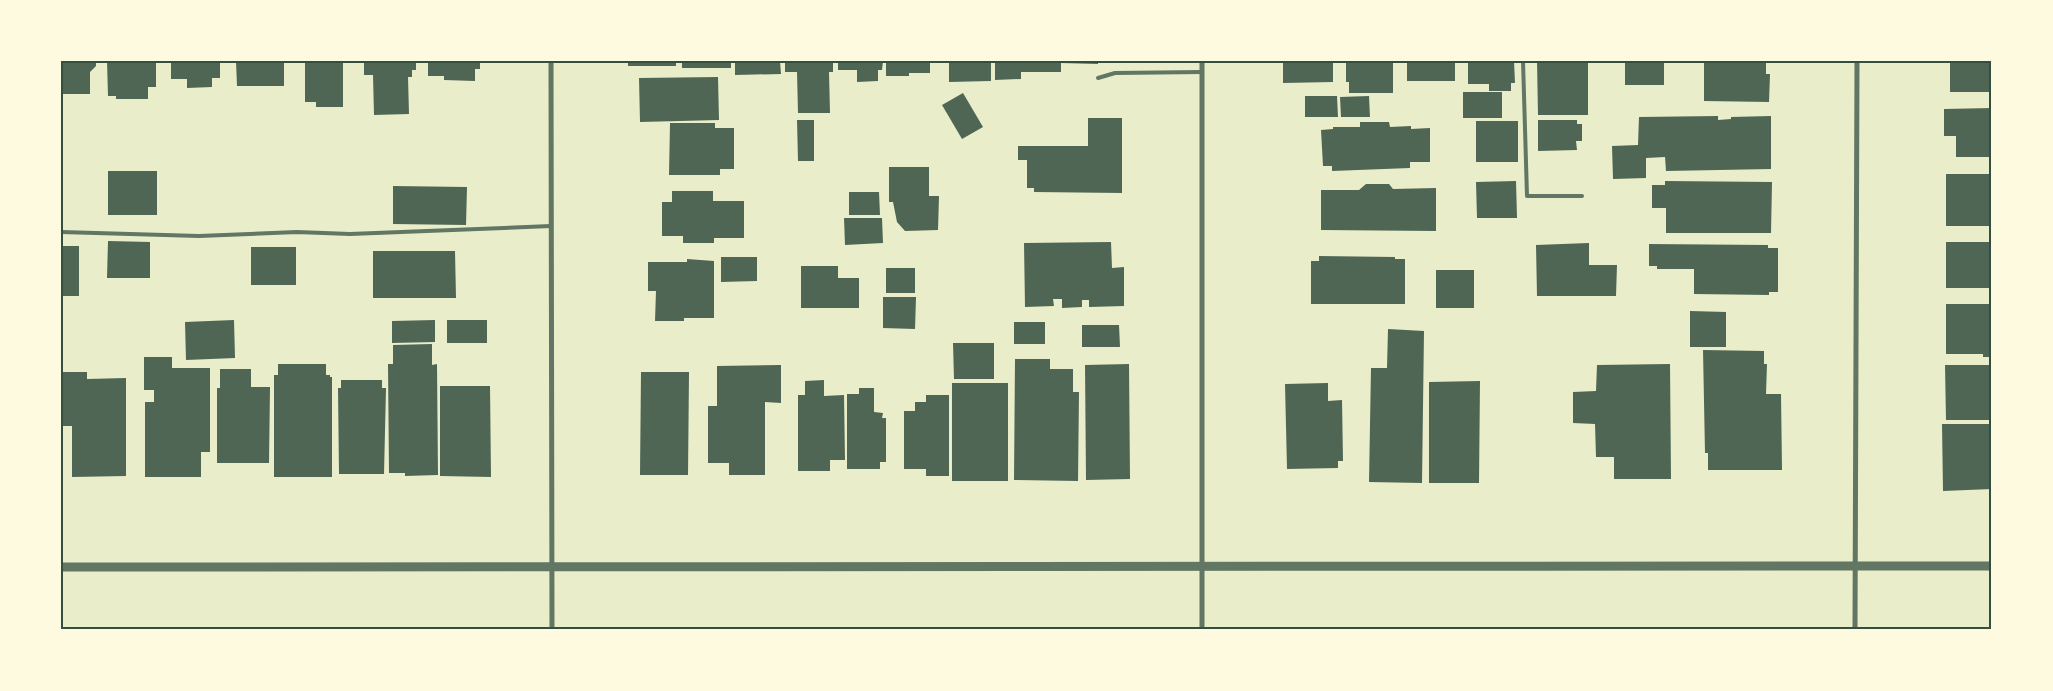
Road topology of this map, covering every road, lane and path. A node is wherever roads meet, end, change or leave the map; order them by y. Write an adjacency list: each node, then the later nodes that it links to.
1 (551, 61): 8 (street)
2 (1202, 61): 5 (street)
3 (1523, 61): 7 (lane)
4 (1857, 61): 11 (street)
5 (1202, 72): 6 (lane); 10 (street)
6 (1098, 78)
7 (1582, 196)
8 (552, 226): 9 (lane); 14 (street)
9 (61, 232)
10 (1202, 565): 11 (street); 14 (street); 16 (street)
11 (1854, 565): 12 (street); 17 (street)
12 (1992, 566)
13 (61, 567): 14 (street)
14 (552, 568): 15 (street)
15 (552, 630)
16 (1202, 630)
17 (1855, 630)

